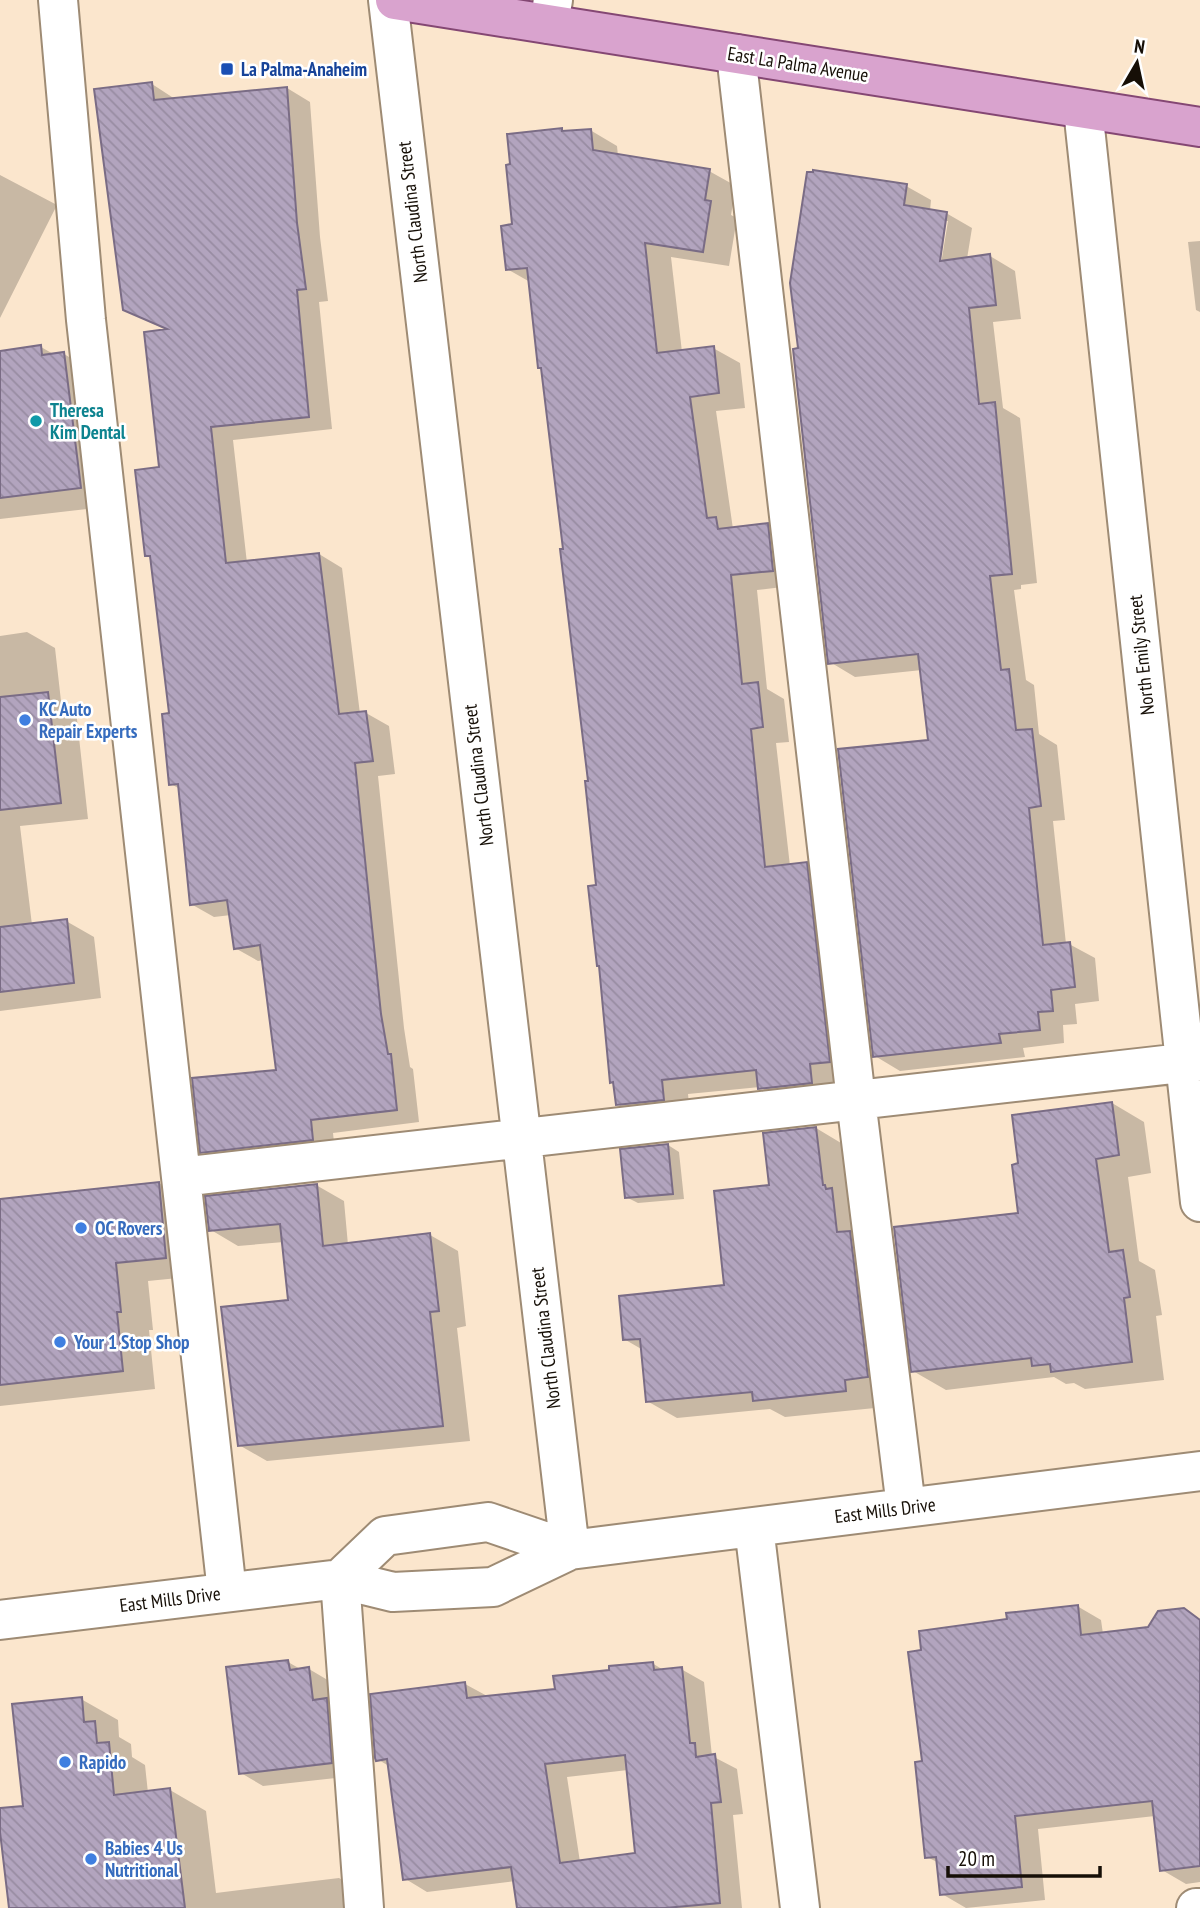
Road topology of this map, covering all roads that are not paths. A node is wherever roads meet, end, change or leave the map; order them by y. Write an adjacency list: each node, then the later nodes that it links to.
1 (58, 0): 11 (street)
2 (388, 0): 10 (street, North Claudina Street)
3 (395, 0): 4 (main road, East La Palma Avenue)
4 (551, 12): 5 (main road, East La Palma Avenue)
5 (736, 54): 6 (main road, East La Palma Avenue); 9 (street)
6 (1083, 109): 7 (main road, East La Palma Avenue); 8 (street, North Emily Street)
7 (1200, 127)
8 (1192, 1062): 9 (street); 12 (street, North Emily Street)
9 (856, 1100): 10 (street); 14 (street)
10 (521, 1138): 11 (street); 16 (street, North Claudina Street)
11 (181, 1177): 18 (street)
12 (1200, 1202)
13 (1200, 1471): 14 (street, East Mills Drive)
14 (906, 1507): 15 (street, East Mills Drive)
15 (754, 1527): 16 (street, East Mills Drive); 21 (street)
16 (570, 1550): 17 (street, East Mills Drive); 17 (street, East Mills Drive)
17 (340, 1579): 18 (street, East Mills Drive); 20 (street)
18 (227, 1592): 19 (street, East Mills Drive)
19 (0, 1620)
20 (364, 1908)
21 (800, 1908)

